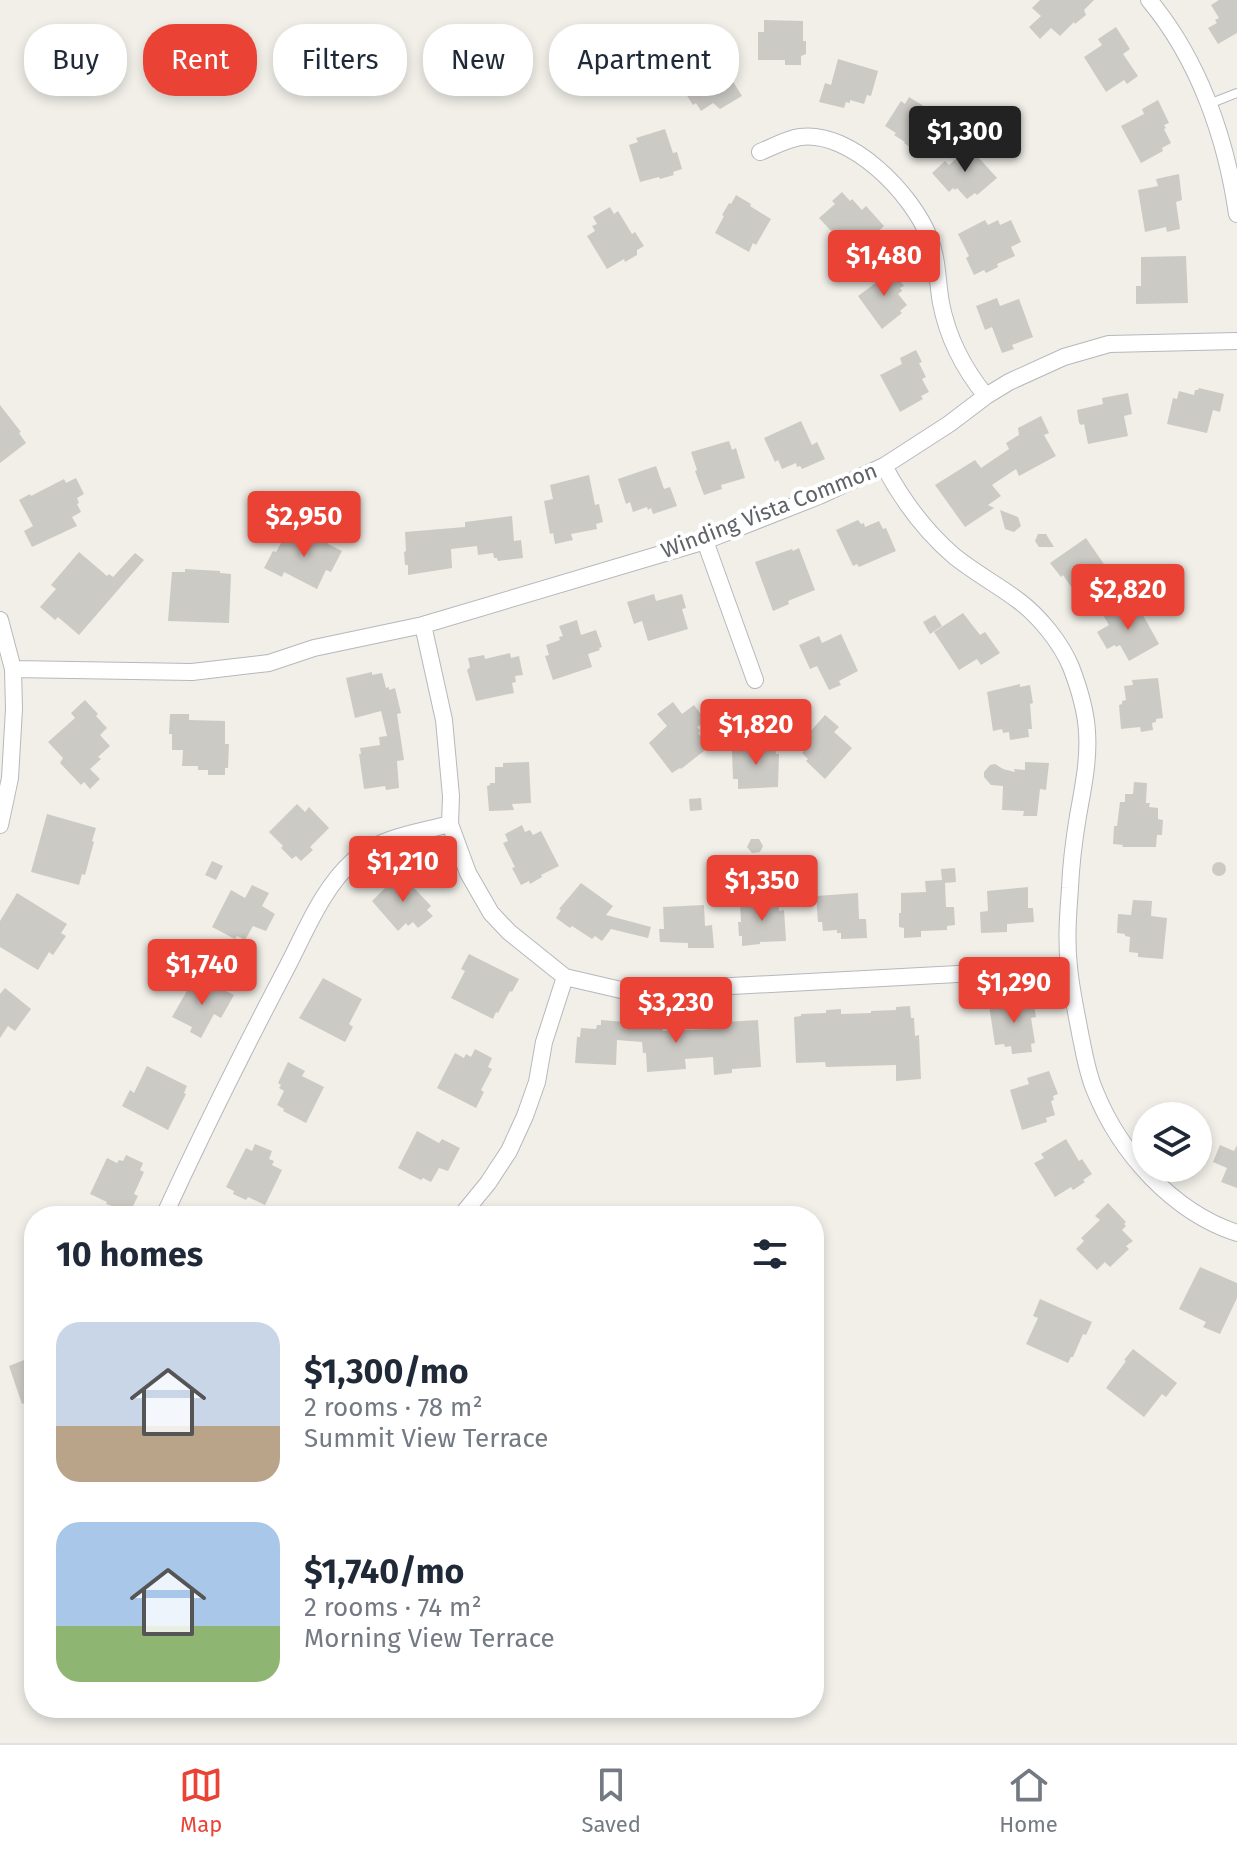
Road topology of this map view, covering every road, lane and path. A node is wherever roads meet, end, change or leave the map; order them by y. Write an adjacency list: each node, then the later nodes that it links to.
1 (1149, 0): 3 (street)
2 (1237, 93): 3 (lane)
3 (1209, 104): 5 (street)
4 (760, 152): 8 (street)
5 (1237, 214)
6 (1237, 334): 7 (street)
7 (1237, 340): 8 (street, Winding Vista Common)
8 (986, 396): 9 (street, Winding Vista Common)
9 (884, 466): 10 (street, Winding Vista Common); 17 (street)
10 (705, 541): 12 (street, Winding Vista Common); 14 (street)
11 (0, 620): 13 (street)
12 (423, 625): 13 (street, Winding Vista Common); 15 (street)
13 (13, 669): 16 (street)
14 (755, 680)
15 (450, 824): 18 (street); 19 (street)
16 (0, 825)
17 (1069, 968): 18 (street); 21 (street)
18 (565, 977): 20 (street)
19 (169, 1206)
20 (469, 1206)
21 (1237, 1233)

